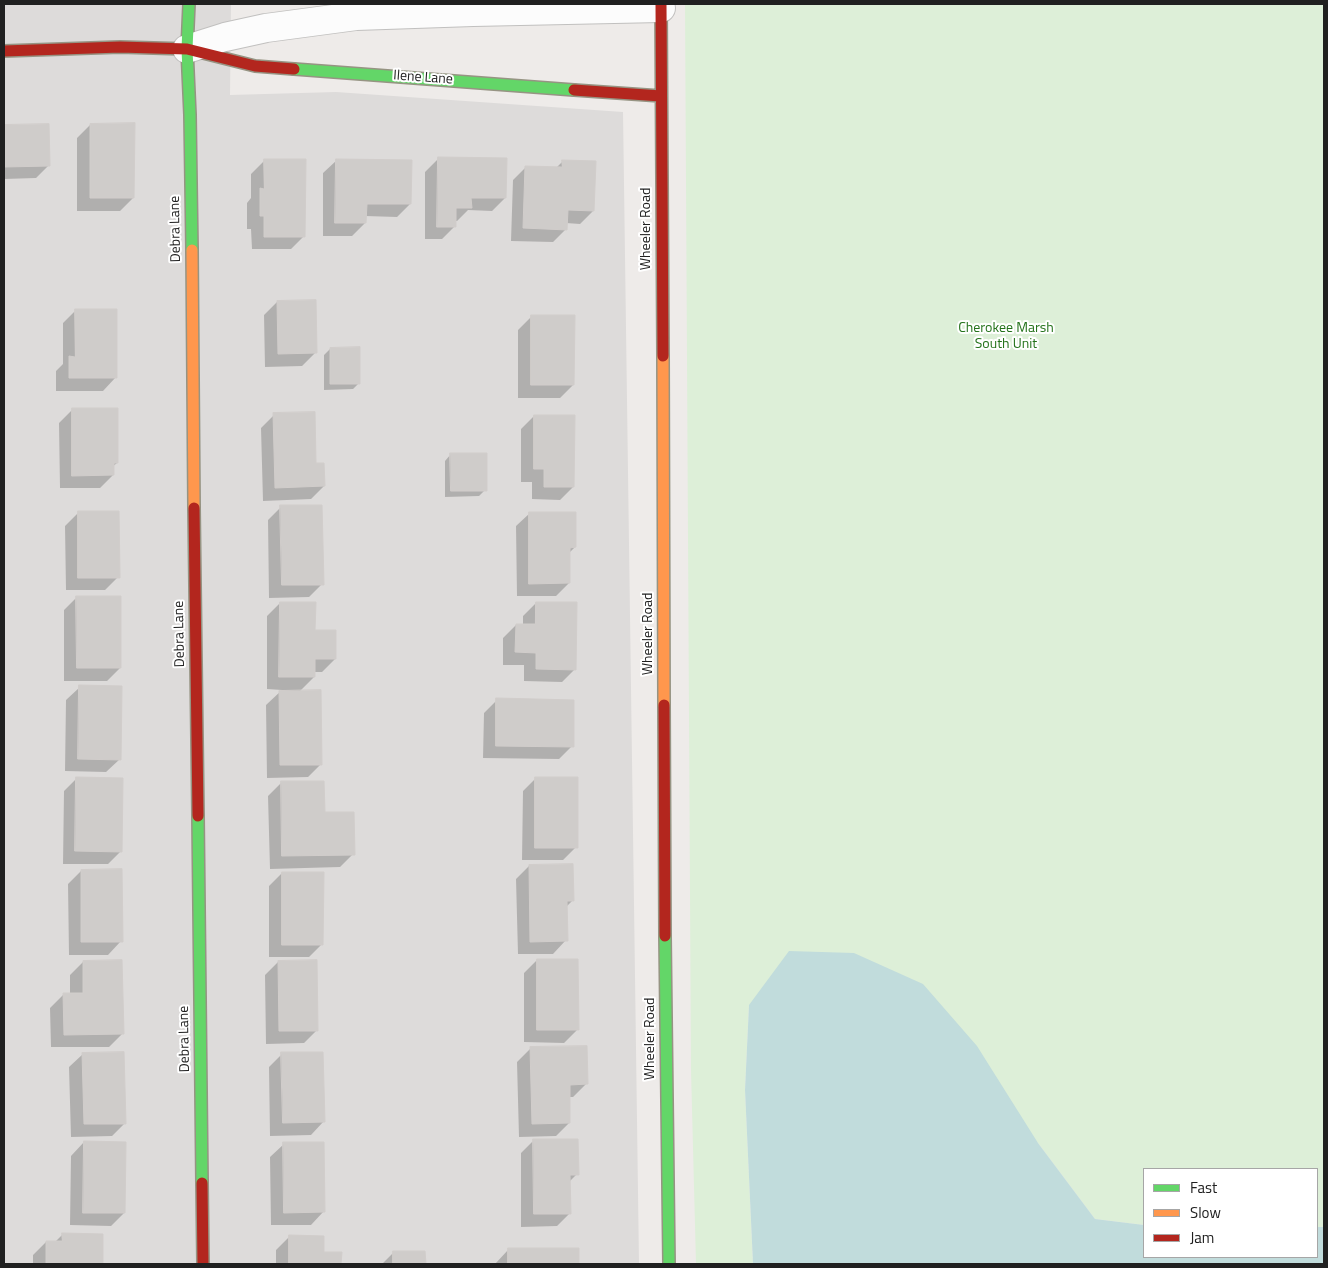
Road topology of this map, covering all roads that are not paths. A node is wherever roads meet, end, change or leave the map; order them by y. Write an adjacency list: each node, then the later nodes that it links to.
1 (189, 4): 3 (street, Debra Lane)
2 (661, 6): 3 (street, Ilene Lane); 5 (street, Wheeler Road)
3 (187, 49): 4 (street, Ilene Lane); 5 (street, Ilene Lane); 6 (street, Debra Lane)
4 (4, 51)
5 (661, 96): 7 (street, Wheeler Road)
6 (203, 1264)
7 (669, 1264)

